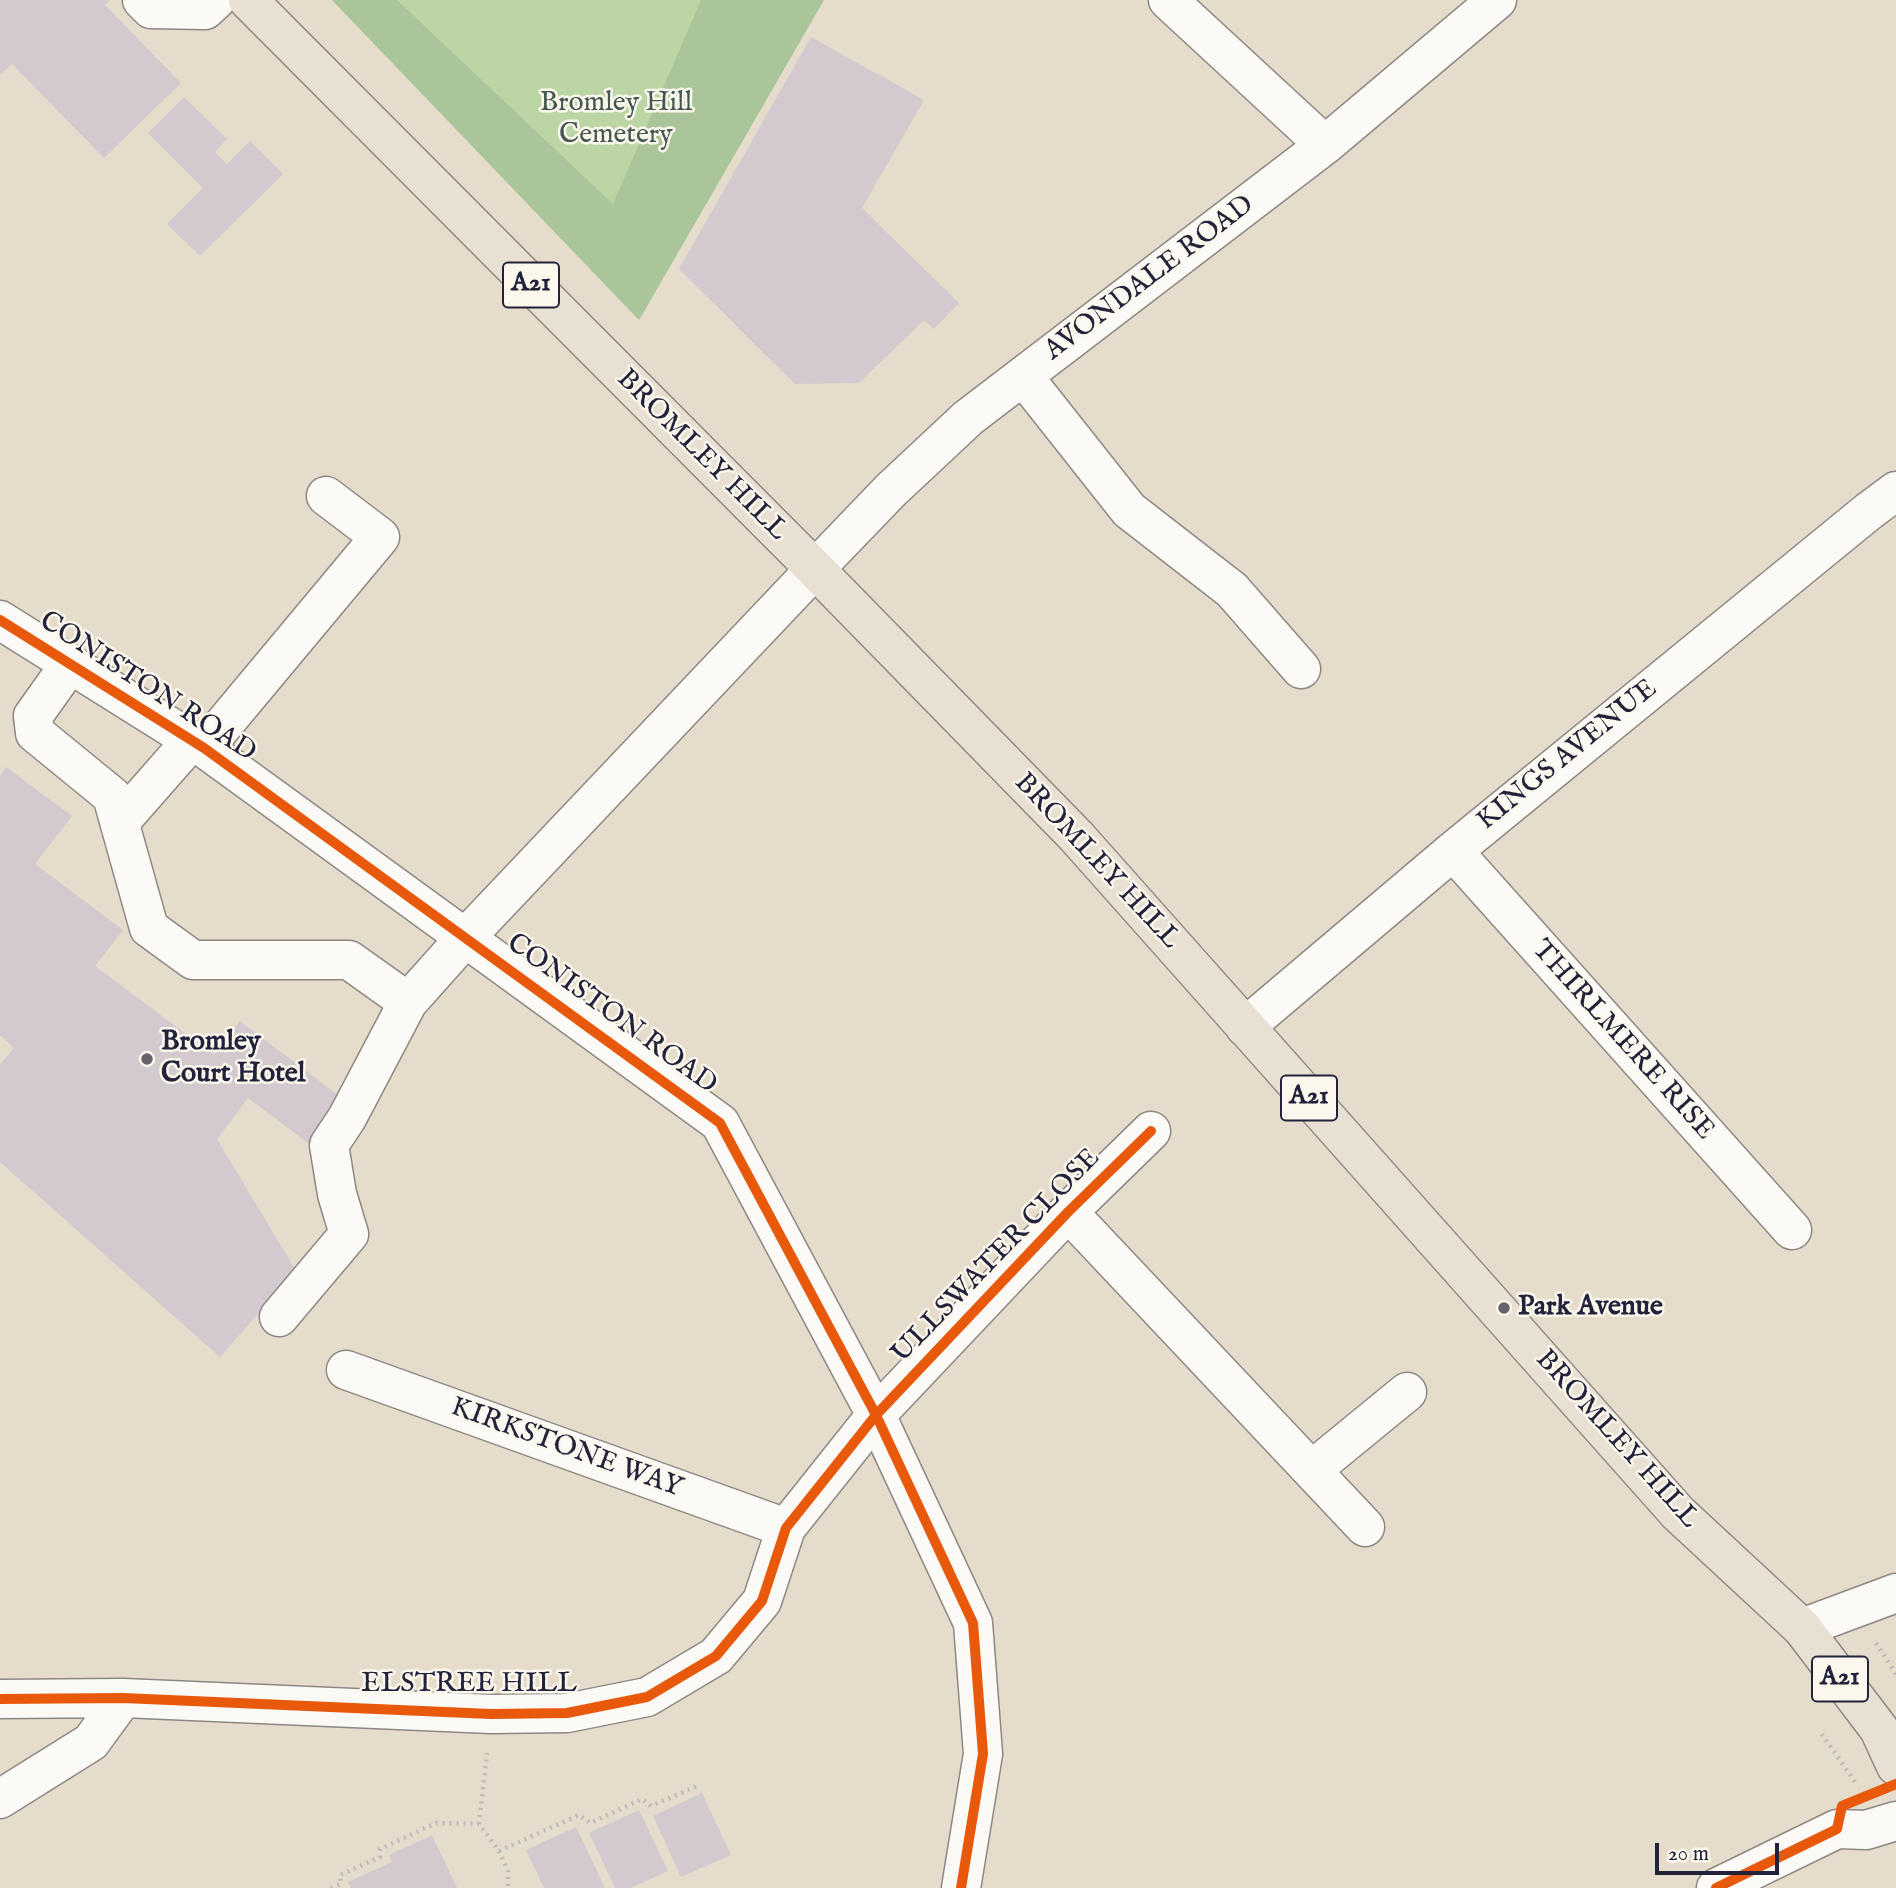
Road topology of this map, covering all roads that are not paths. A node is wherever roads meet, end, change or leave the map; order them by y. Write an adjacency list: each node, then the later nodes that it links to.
1 (142, 0): 2 (street)
2 (216, 0)
3 (248, 0): 10 (main road, BROMLEY HILL / A21)
4 (1168, 0): 6 (street)
5 (1497, 0): 6 (street, AVONDALE ROAD)
6 (1325, 145): 7 (street, AVONDALE ROAD)
7 (1023, 376): 10 (street, AVONDALE ROAD); 13 (street)
8 (1896, 491): 16 (street, KINGS AVENUE)
9 (326, 496): 14 (street)
10 (815, 569): 17 (street, CONISTON ROAD); 19 (main road, BROMLEY HILL / A21)
11 (0, 620): 12 (street, CONISTON ROAD)
12 (70, 664): 14 (street, CONISTON ROAD); 15 (street)
13 (1301, 668)
14 (198, 744): 15 (street); 17 (street, CONISTON ROAD)
15 (120, 822): 18 (street)
16 (1452, 851): 19 (street, KINGS AVENUE); 22 (street, THIRLMERE RISE)
17 (466, 937): 18 (street); 26 (street, CONISTON ROAD)
18 (408, 1002): 23 (street)
19 (1245, 1027): 31 (main road, BROMLEY HILL / A21)
20 (1152, 1131): 21 (street, ULLSWATER CLOSE)
21 (1068, 1212): 26 (street, ULLSWATER CLOSE); 27 (street, ULLSWATER CLOSE)
22 (1792, 1230)
23 (279, 1317)
24 (346, 1370): 29 (street, KIRKSTONE WAY)
25 (1407, 1392): 27 (street)
26 (876, 1415): 29 (street, ELSTREE HILL); 38 (street, CONISTON ROAD)
27 (1312, 1469): 28 (street, ULLSWATER CLOSE)
28 (1365, 1527)
29 (786, 1528): 32 (street, ELSTREE HILL)
30 (1896, 1593): 31 (street)
31 (1802, 1628): 34 (main road, BROMLEY HILL / A21)
32 (123, 1698): 33 (street, ELSTREE HILL); 36 (street)
33 (0, 1699)
34 (1888, 1730): 35 (main road, BROMLEY HILL / A21)
35 (1896, 1766)
36 (0, 1799)
37 (1896, 1821): 39 (street)
38 (961, 1888)
39 (1716, 1888)

